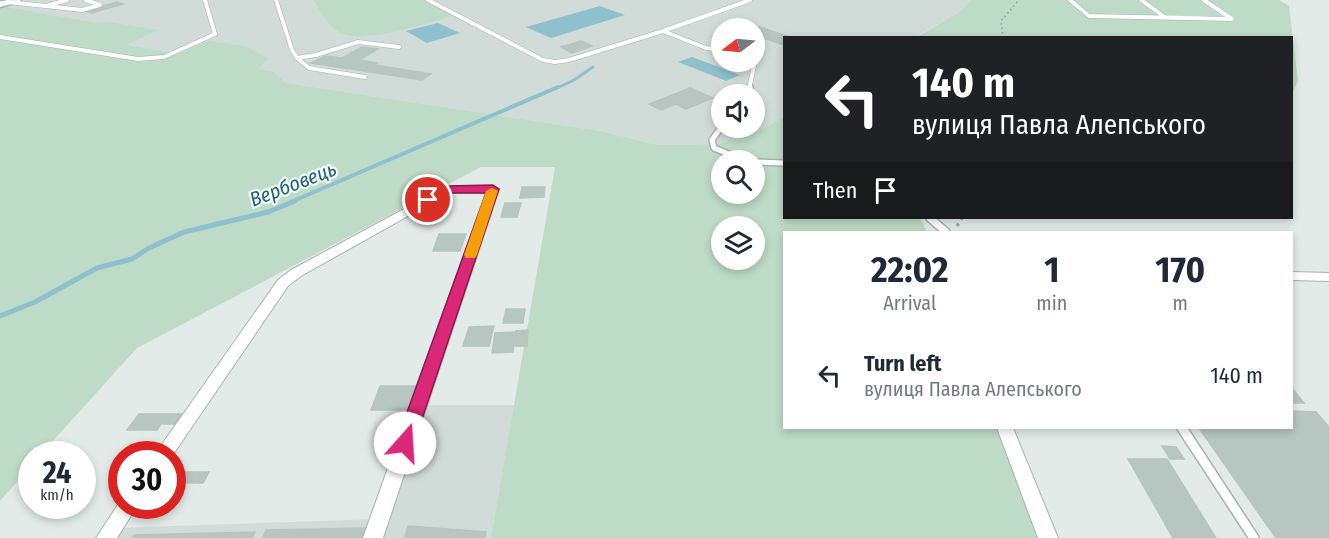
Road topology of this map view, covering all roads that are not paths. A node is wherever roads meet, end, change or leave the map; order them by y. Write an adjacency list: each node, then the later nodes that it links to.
1 (67, 0): 11 (lane)
2 (86, 0): 11 (lane)
3 (205, 0): 14 (lane)
4 (276, 0): 17 (lane)
5 (428, 0): 13 (lane)
6 (746, 0): 13 (lane)
7 (1070, 0): 12 (lane)
8 (1142, 0): 12 (lane)
9 (1204, 0): 12 (lane)
10 (8, 2): 11 (lane)
11 (46, 6)
12 (1166, 18)
13 (663, 31): 16 (lane)
14 (0, 37)
15 (399, 47): 17 (lane)
16 (711, 49)
17 (297, 58): 18 (lane)
18 (364, 77)
19 (765, 162): 20 (lane)
20 (783, 163)
21 (931, 219): 22 (lane)
22 (945, 231)
23 (1293, 276): 24 (street)
24 (1327, 279)
25 (1005, 429): 31 (street)
26 (1183, 429): 32 (lane)
27 (173, 441): 30 (street)
28 (119, 519): 29 (street)
29 (106, 538)
30 (372, 538)
31 (1048, 538)
32 (1254, 538)

